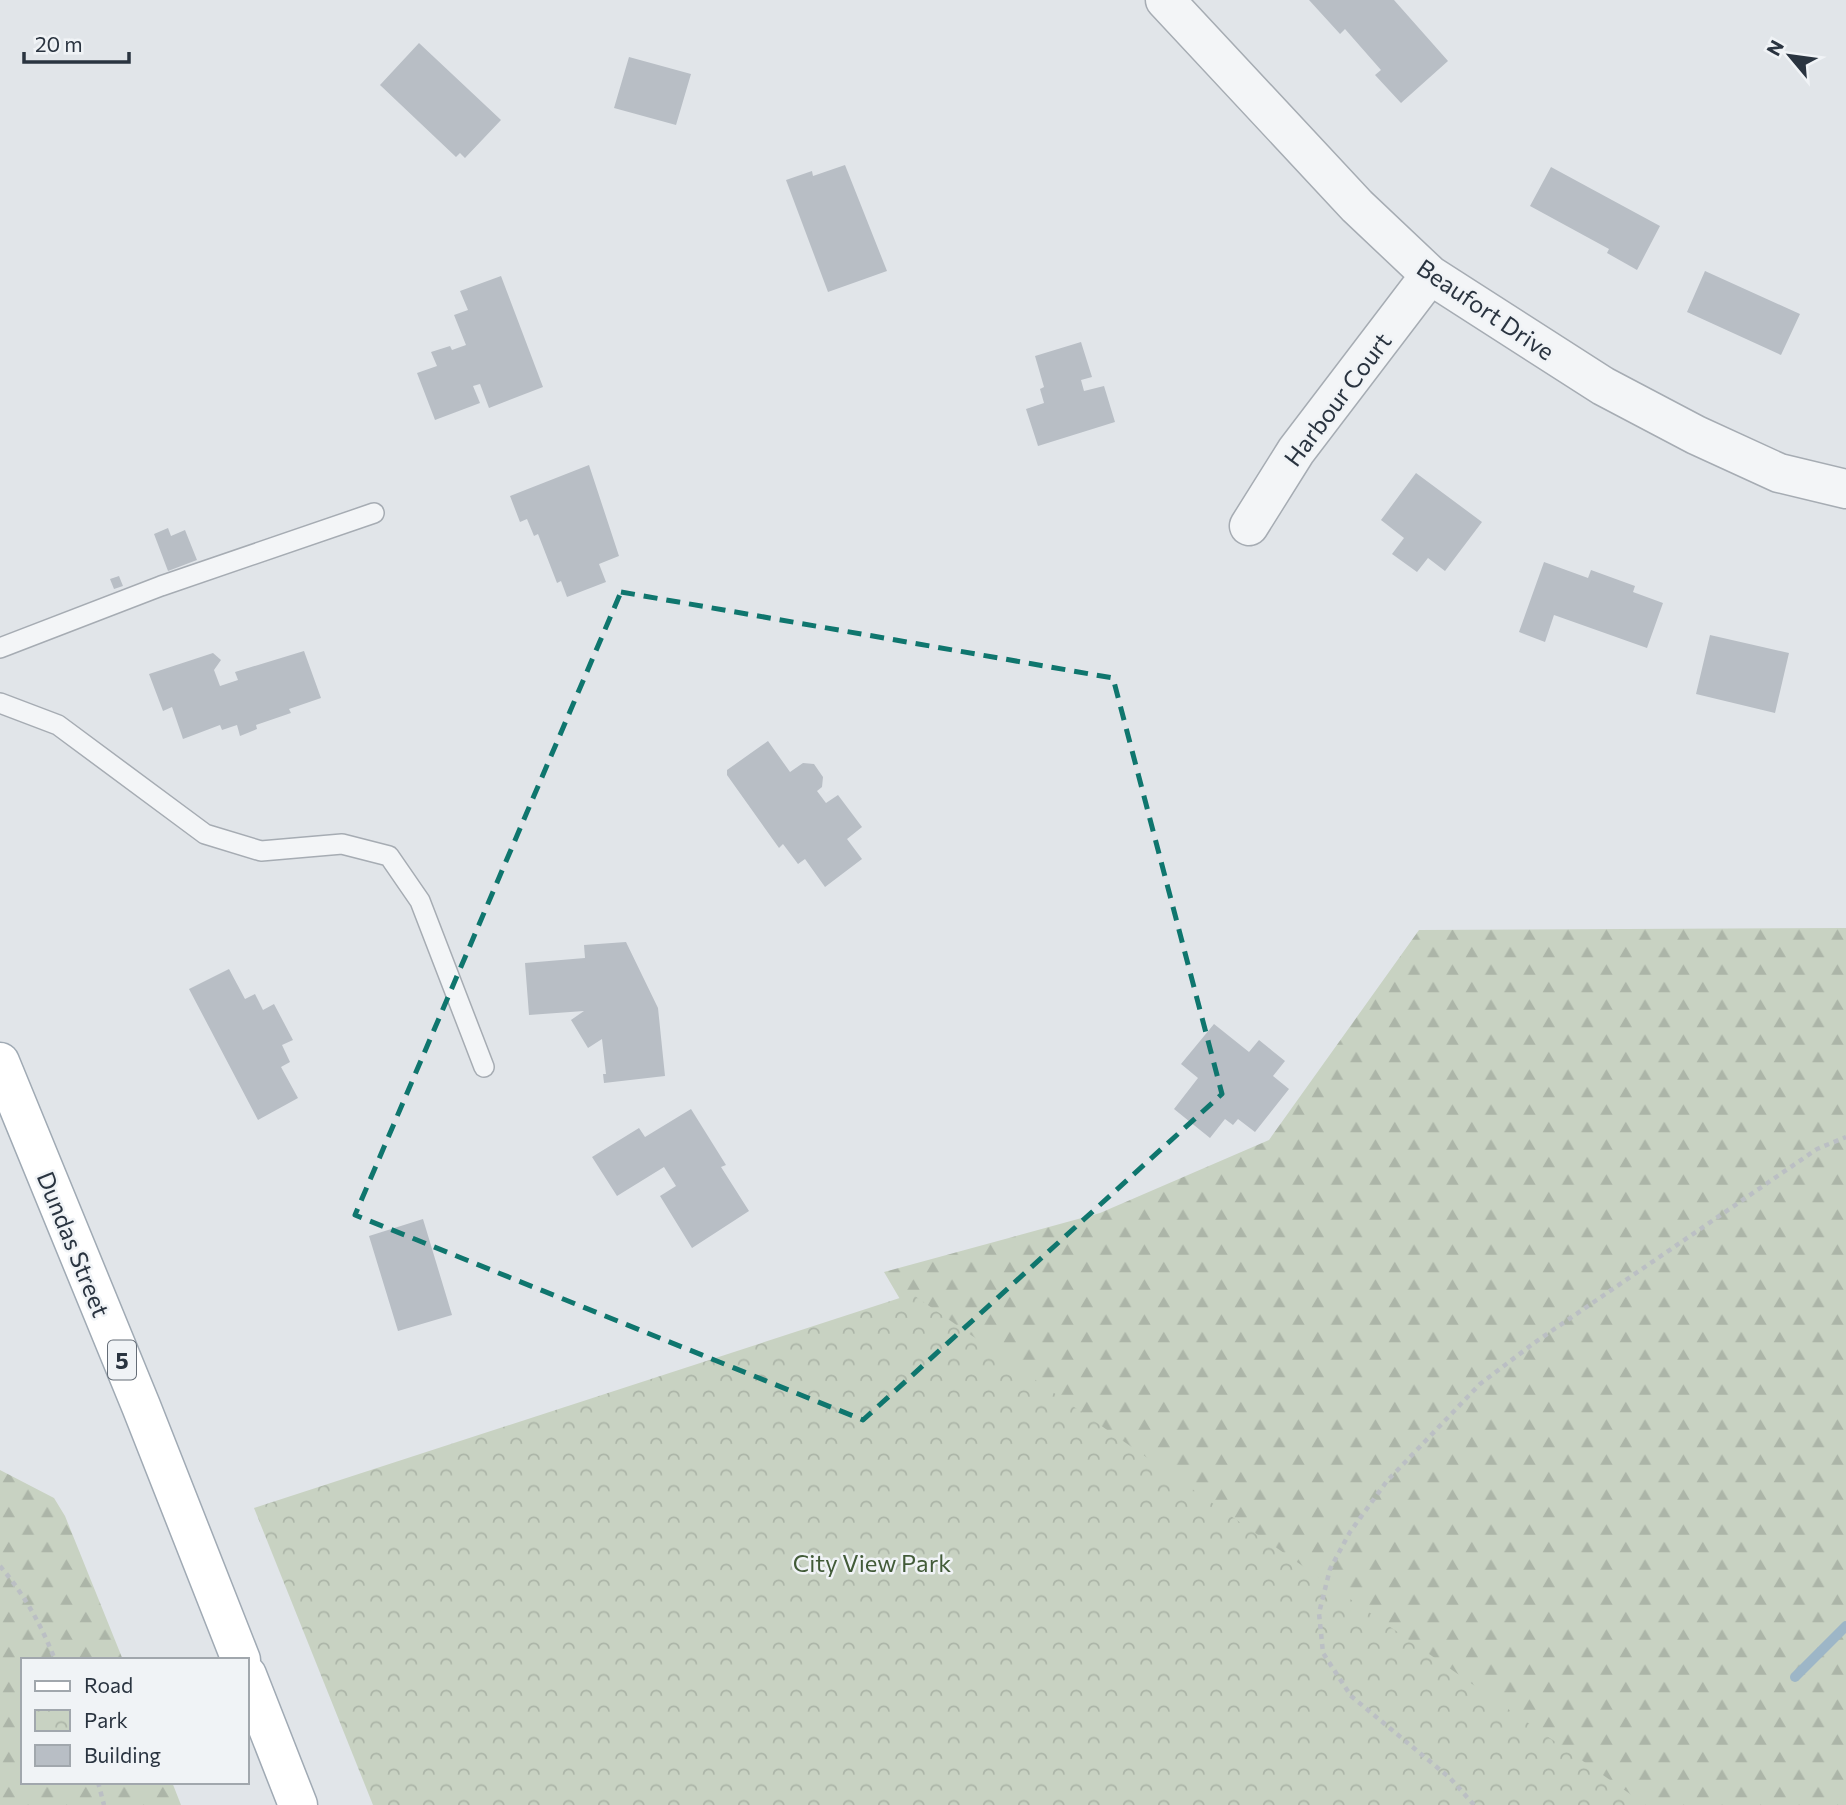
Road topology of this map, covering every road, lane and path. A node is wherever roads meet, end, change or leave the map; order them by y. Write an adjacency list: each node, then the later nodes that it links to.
1 (1165, 0): 2 (street, Beaufort Drive)
2 (1430, 275): 3 (street, Beaufort Drive); 5 (street, Harbour Court)
3 (1846, 489)
4 (374, 513): 6 (lane)
5 (1249, 526)
6 (0, 648)
7 (0, 703): 9 (lane)
8 (0, 1062): 13 (main road, Dundas Street / 5)
9 (484, 1067)
10 (1846, 1137): 18 (path)
11 (0, 1566): 12 (path)
12 (54, 1658)
13 (240, 1658)
14 (248, 1678): 17 (main road)
15 (99, 1784): 16 (path)
16 (104, 1805)
17 (298, 1805)
18 (1474, 1805)

